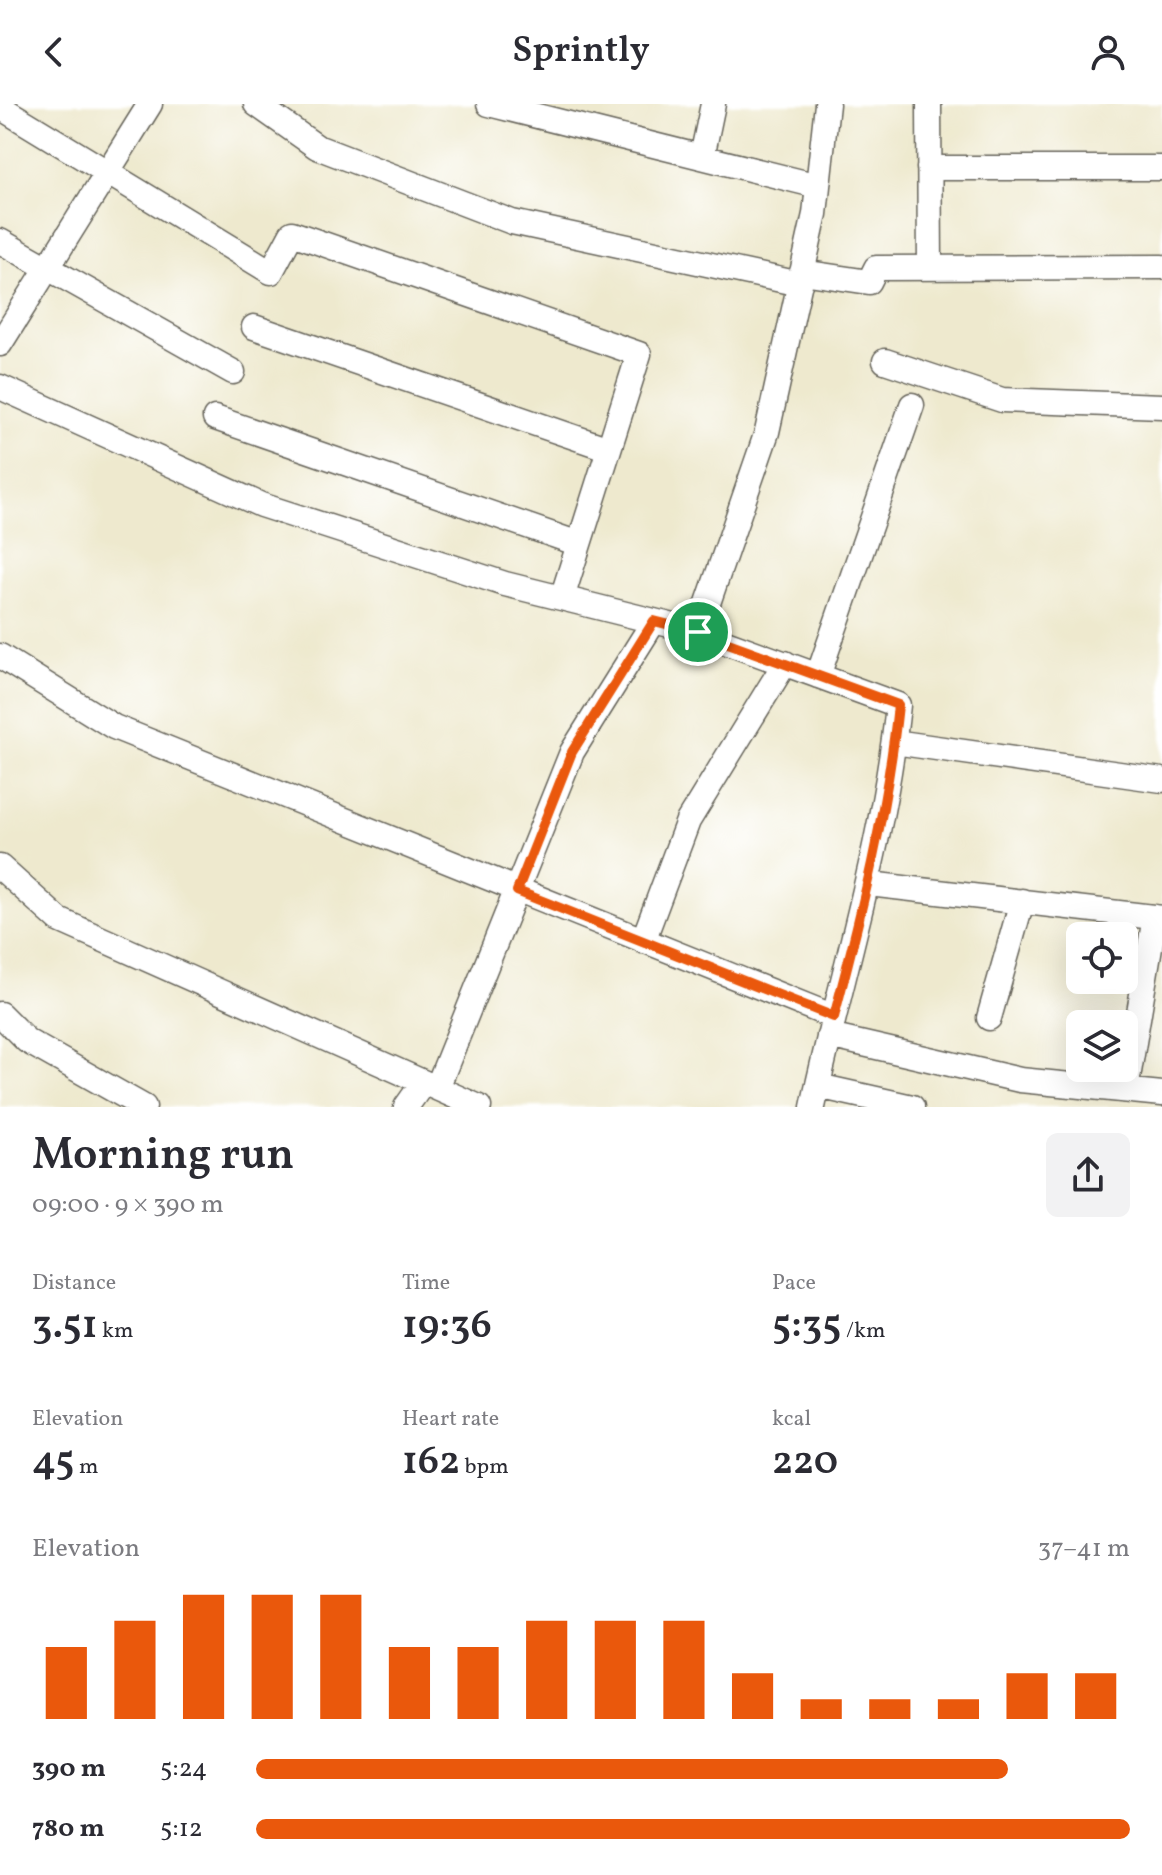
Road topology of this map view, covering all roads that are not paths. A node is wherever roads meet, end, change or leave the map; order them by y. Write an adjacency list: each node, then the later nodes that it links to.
1 (150, 104): 11 (street)
2 (489, 104): 8 (street)
3 (713, 104): 8 (street)
4 (827, 104): 12 (street)
5 (929, 104): 9 (street)
6 (258, 105): 17 (street)
7 (0, 107): 11 (street)
8 (702, 157): 12 (street)
9 (929, 168): 10 (street); 15 (street)
10 (1162, 168)
11 (106, 171): 16 (street); 26 (street)
12 (818, 186): 17 (street)
13 (0, 241): 16 (street)
14 (1162, 267): 15 (street)
15 (930, 268): 17 (street)
16 (47, 269): 19 (street); 21 (street)
17 (801, 278): 30 (street)
18 (254, 327): 26 (street)
19 (0, 344)
20 (885, 361): 24 (street)
21 (233, 372)
22 (0, 387): 28 (street)
23 (912, 405): 33 (street)
24 (1162, 406)
25 (215, 418): 27 (street)
26 (609, 449): 27 (street)
27 (579, 544): 28 (street)
28 (562, 598): 29 (street)
29 (654, 621): 30 (street); 38 (street)
30 (698, 632): 32 (street)
31 (0, 656): 38 (street)
32 (785, 663): 33 (street); 41 (street)
33 (818, 676): 34 (street)
34 (894, 742): 35 (street); 37 (street)
35 (1162, 780)
36 (0, 867): 45 (street)
37 (869, 884): 39 (street); 44 (street)
38 (517, 891): 41 (street); 45 (street)
39 (1022, 901): 40 (street); 43 (street)
40 (1159, 918): 46 (street)
41 (643, 941): 44 (street)
42 (0, 1014): 50 (street)
43 (989, 1018)
44 (832, 1027): 48 (street); 49 (street)
45 (430, 1086): 51 (street); 52 (street)
46 (1126, 1090): 47 (street); 49 (street)
47 (1162, 1094)
48 (816, 1096): 53 (street)
49 (1065, 1096)
50 (144, 1107)
51 (406, 1107)
52 (479, 1107)
53 (912, 1107)

